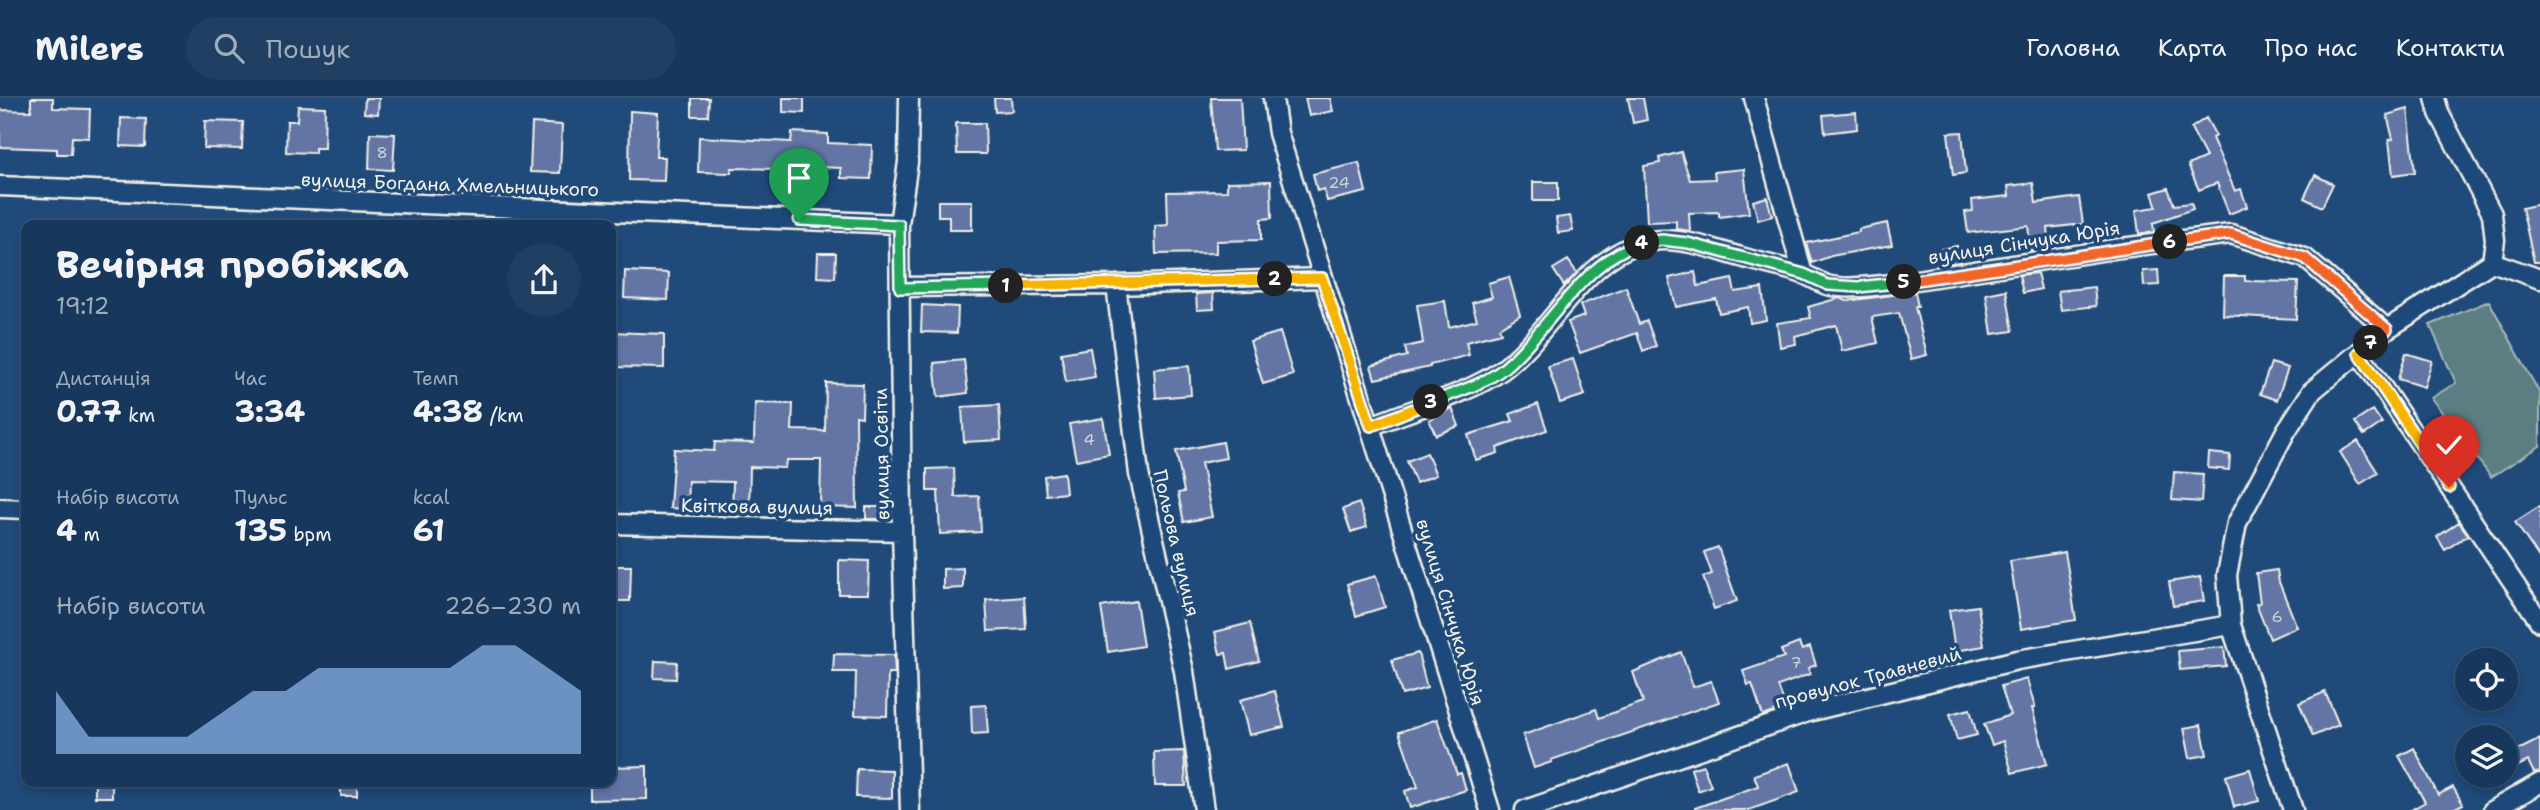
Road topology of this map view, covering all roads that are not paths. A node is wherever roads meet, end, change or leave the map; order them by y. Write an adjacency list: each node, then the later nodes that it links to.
1 (909, 98): 6 (street, вулиця Освіти)
2 (1273, 98): 9 (street, вулиця Сінчука Юрія)
3 (1754, 98): 8 (street)
4 (2435, 98): 7 (street)
5 (0, 186): 6 (street, вулиця Богдана Хмельницького)
6 (899, 225): 12 (street, вулиця Освіти)
7 (2492, 262): 10 (street); 13 (street)
8 (1804, 274): 13 (street, вулиця Сінчука Юрія); 15 (street, вулиця Сінчука Юрія)
9 (1322, 278): 11 (street); 15 (street, вулиця Сінчука Юрія)
10 (2540, 279)
11 (1116, 285): 12 (street); 24 (street, Польова вулиця)
12 (900, 288): 19 (street, вулиця Освіти)
13 (2387, 329): 14 (street)
14 (2359, 353): 20 (street); 21 (street)
15 (1371, 426): 25 (street, вулиця Сінчука Юрія)
16 (0, 508): 17 (street)
17 (21, 509)
18 (616, 524): 19 (street, Квіткова вулиця)
19 (902, 531): 23 (street, вулиця Освіти)
20 (2540, 622)
21 (2231, 625): 26 (street, провулок Травневий); 27 (street)
22 (2540, 783): 28 (street)
23 (910, 810)
24 (1204, 810)
25 (1490, 810)
26 (1525, 810)
27 (2292, 810)
28 (2493, 810)

